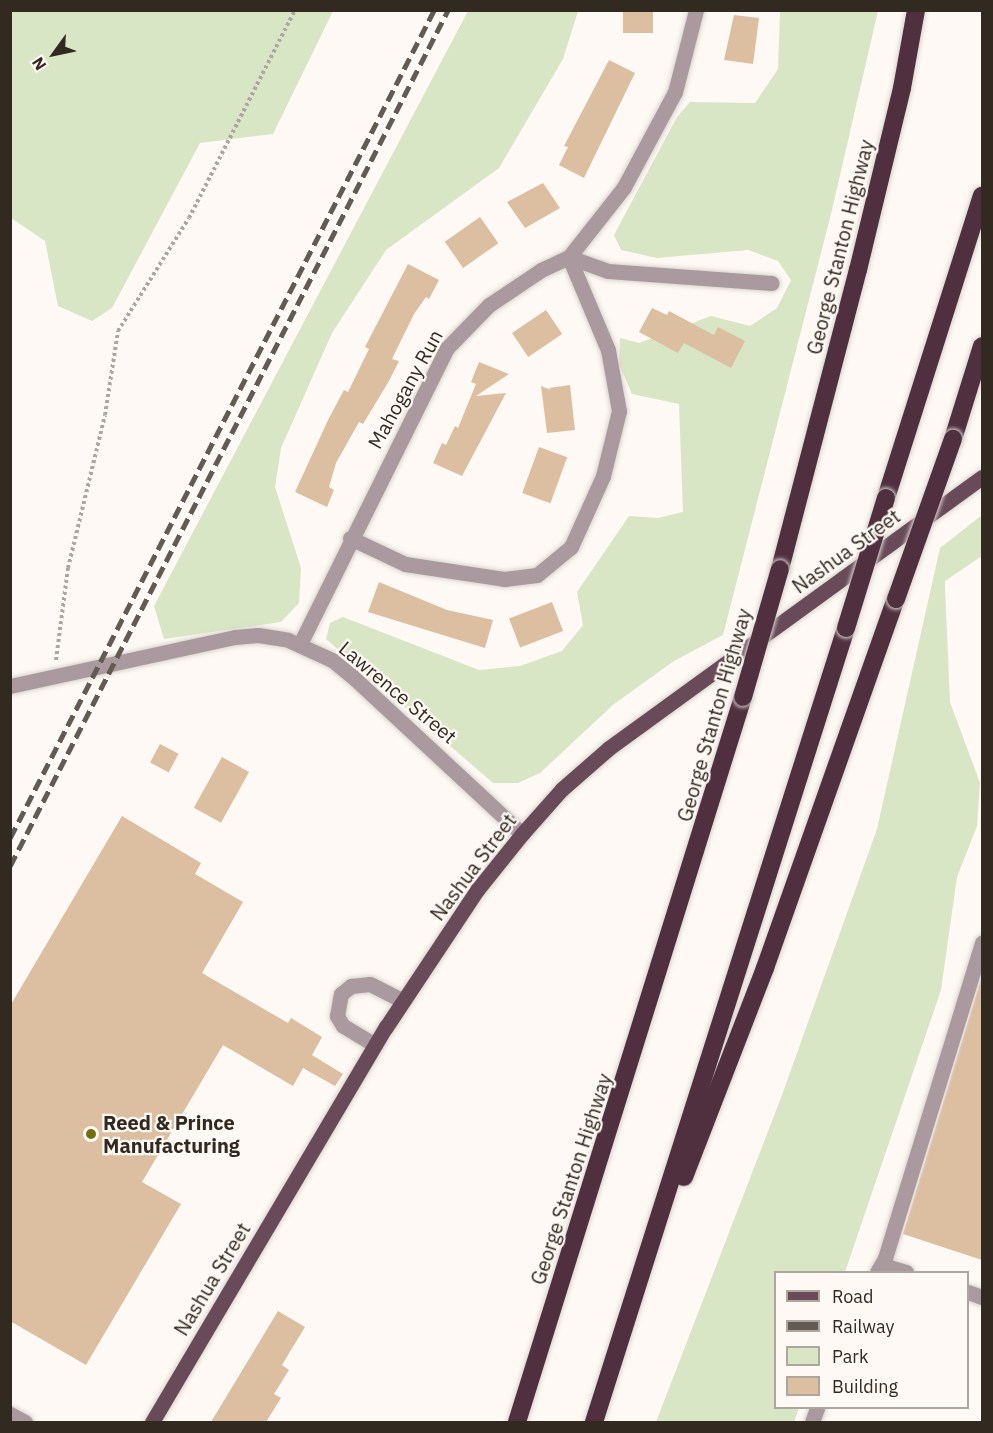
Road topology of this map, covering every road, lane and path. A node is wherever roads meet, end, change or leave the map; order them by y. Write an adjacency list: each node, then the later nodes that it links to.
1 (295, 10): 13 (path)
2 (696, 10): 7 (street, Mahogany Run)
3 (916, 10): 5 (highway, George Stanton Highway)
4 (923, 10): 5 (highway)
5 (902, 88): 25 (highway, George Stanton Highway, bridge)
6 (982, 196): 21 (highway, bridge)
7 (569, 257): 8 (street); 11 (street, Mahogany Run); 11 (street)
8 (772, 283)
9 (982, 346): 21 (highway, bridge)
10 (982, 477): 15 (main road, Nashua Street)
11 (350, 538): 12 (street, Mahogany Run)
12 (300, 644): 13 (street, Lawrence Street); 15 (street, Lawrence Street)
13 (54, 677): 14 (street, Lawrence Street)
14 (10, 686)
15 (522, 834): 17 (main road, Nashua Street)
16 (982, 943): 19 (street)
17 (403, 1001): 18 (main road, Nashua Street); 18 (street)
18 (375, 1045): 24 (main road, Nashua Street)
19 (880, 1269): 20 (street)
20 (897, 1271)
21 (634, 1304): 26 (highway)
22 (10, 1414): 23 (street)
23 (25, 1422)
24 (152, 1422)
25 (518, 1422)
26 (594, 1422)

